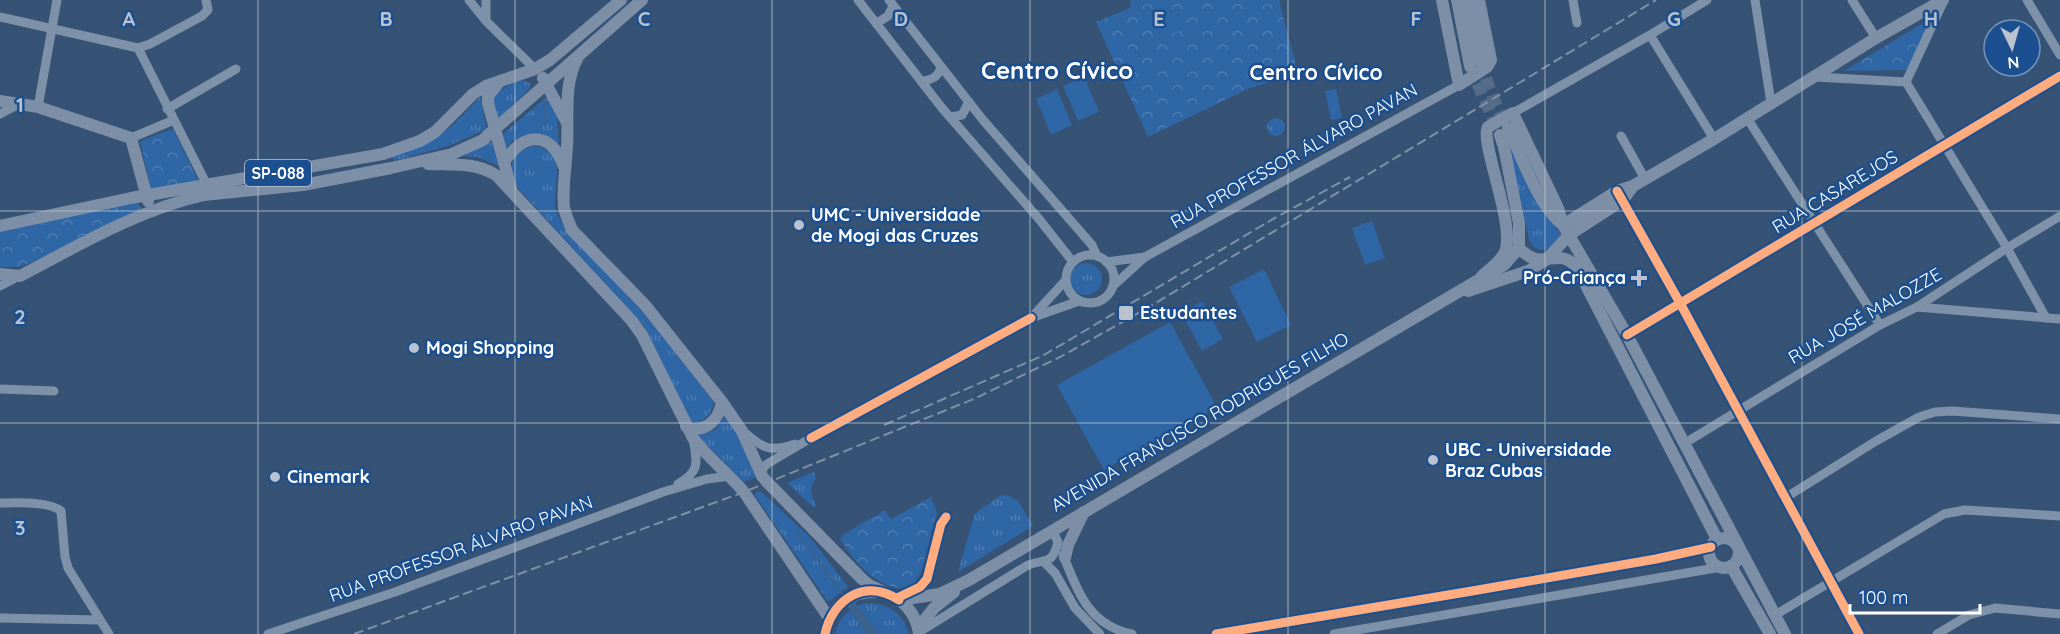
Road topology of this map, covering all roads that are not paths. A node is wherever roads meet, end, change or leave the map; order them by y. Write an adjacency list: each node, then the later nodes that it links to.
1 (57, 0): 23 (street)
2 (206, 0): 26 (street)
3 (469, 0): 20 (street)
4 (486, 0): 20 (street)
5 (621, 0): 31 (main road, SP-088)
6 (642, 0): 28 (main road, SP-088)
7 (858, 0): 22 (street)
8 (1442, 0): 38 (main road)
9 (1457, 0): 10 (main road)
10 (1467, 0)
11 (1479, 0): 38 (main road)
12 (1573, 0): 21 (street)
13 (1707, 0): 24 (street)
14 (1755, 0): 41 (street)
15 (1852, 0): 25 (street)
16 (1944, 0): 25 (main road, AVENIDA FRANCISCO RODRIGUES FILHO); 36 (street)
17 (2027, 0): 27 (street)
18 (891, 3): 22 (street); 29 (street)
19 (0, 17): 23 (street)
20 (486, 21): 31 (street)
21 (1578, 23)
22 (877, 24): 35 (street)
23 (52, 28): 26 (street); 43 (street)
24 (1650, 35): 45 (street); 55 (street)
25 (1876, 38): 33 (main road, AVENIDA FRANCISCO RODRIGUES FILHO)
26 (138, 48): 44 (street)
27 (2060, 55)
28 (579, 56): 37 (main road, SP-088); 50 (main road)
29 (941, 67): 35 (street); 40 (street)
30 (236, 69): 44 (street)
31 (535, 69): 34 (main road, SP-088); 37 (main road)
32 (2060, 76): 56 (street, RUA CASAREJOS)
33 (1816, 77): 36 (street); 41 (main road, AVENIDA FRANCISCO RODRIGUES FILHO)
34 (501, 80): 52 (main road); 61 (main road, SP-088)
35 (921, 81): 47 (street)
36 (1906, 82): 56 (street)
37 (547, 83): 50 (main road); 52 (main road, SP-088)
38 (1459, 85): 73 (street, RUA PROFESSOR ÁLVARO PAVAN)
39 (0, 101): 42 (main road)
40 (969, 102): 47 (street); 72 (street)
41 (1771, 103): 48 (main road, AVENIDA FRANCISCO RODRIGUES FILHO)
42 (19, 105): 43 (main road); 46 (street)
43 (38, 107): 54 (main road)
44 (166, 107): 49 (street); 51 (street)
45 (1513, 113): 69 (main road); 79 (main road)
46 (0, 114)
47 (951, 117): 76 (street)
48 (1748, 118): 55 (main road, AVENIDA FRANCISCO RODRIGUES FILHO); 67 (street)
49 (174, 120): 51 (street); 61 (street)
50 (568, 124): 59 (main road)
51 (159, 126): 54 (street)
52 (494, 130): 57 (main road); 58 (main road, SP-088)
53 (1621, 136): 60 (street)
54 (131, 138): 63 (main road)
55 (1714, 139): 60 (main road, AVENIDA FRANCISCO RODRIGUES FILHO)
56 (1946, 146): 67 (street, RUA CASAREJOS); 71 (street)
57 (504, 162): 59 (main road); 62 (main road)
58 (391, 168): 62 (main road); 65 (main road, SP-088)
59 (565, 171): 94 (main road)
60 (1645, 179): 64 (main road, AVENIDA FRANCISCO RODRIGUES FILHO)
61 (207, 185): 63 (main road, SP-088)
62 (512, 191): 97 (main road)
63 (146, 196): 65 (main road); 68 (main road, SP-088)
64 (1620, 196): 69 (main road, AVENIDA FRANCISCO RODRIGUES FILHO); 85 (street)
65 (152, 211): 78 (main road, SP-088)
66 (2060, 216): 71 (street, RUA JOSÉ MALOZZE)
67 (1815, 223): 85 (street, RUA CASAREJOS); 90 (street)
68 (0, 226)
69 (1566, 230): 70 (main road); 74 (main road, AVENIDA FRANCISCO RODRIGUES FILHO); 91 (main road)
70 (1519, 248): 74 (main road); 79 (main road, AVENIDA FRANCISCO RODRIGUES FILHO)
71 (2007, 248): 86 (street, RUA JOSÉ MALOZZE); 88 (street)
72 (1097, 256): 75 (street); 76 (street)
73 (1145, 257): 75 (street, RUA PROFESSOR ÁLVARO PAVAN); 82 (street, RUA PROFESSOR ÁLVARO PAVAN)
74 (1546, 260): 83 (main road, AVENIDA FRANCISCO RODRIGUES FILHO); 110 (main road)
75 (1106, 261): 82 (street)
76 (1073, 262): 80 (street)
77 (0, 274): 78 (main road)
78 (20, 276): 81 (street)
79 (1482, 276): 83 (main road, AVENIDA FRANCISCO RODRIGUES FILHO)
80 (1065, 281): 84 (street); 87 (street)
81 (0, 286)
82 (1113, 286): 84 (street)
83 (1450, 297): 107 (main road, AVENIDA FRANCISCO RODRIGUES FILHO)
84 (1079, 301): 87 (street)
85 (1680, 303): 91 (street, RUA CASAREJOS); 95 (street)
86 (1917, 307): 88 (street); 90 (street, RUA JOSÉ MALOZZE)
87 (1030, 318): 100 (street)
88 (2046, 318): 89 (street)
89 (2060, 319)
90 (1881, 325): 95 (street, RUA JOSÉ MALOZZE)
91 (1627, 335): 101 (main road)
92 (0, 390): 93 (street)
93 (54, 391)
94 (722, 402): 97 (main road); 98 (main road)
95 (1737, 410): 101 (street, RUA JOSÉ MALOZZE); 105 (street)
96 (2060, 419): 105 (street)
97 (686, 426): 99 (main road)
98 (742, 431): 100 (street); 103 (main road)
99 (693, 438): 102 (main road); 104 (street, RUA PROFESSOR ÁLVARO PAVAN)
100 (811, 438): 103 (street)
101 (1685, 443): 111 (main road)
102 (730, 476): 104 (street, RUA PROFESSOR ÁLVARO PAVAN); 125 (main road)
103 (762, 476): 119 (main road)
104 (663, 492): 130 (street, RUA PROFESSOR ÁLVARO PAVAN)
105 (1785, 498): 116 (street)
106 (0, 503): 126 (street)
107 (1084, 511): 109 (main road, AVENIDA FRANCISCO RODRIGUES FILHO); 112 (main road)
108 (2060, 516): 116 (street)
109 (1055, 536): 112 (street); 113 (street); 115 (main road, AVENIDA FRANCISCO RODRIGUES FILHO)
110 (1714, 543): 111 (main road); 114 (main road); 117 (street)
111 (1738, 546): 114 (main road); 123 (main road)
112 (1065, 558): 133 (street)
113 (1044, 562): 128 (street); 132 (street)
114 (1726, 567): 120 (street); 136 (main road)
115 (969, 580): 119 (main road, AVENIDA FRANCISCO RODRIGUES FILHO); 128 (main road, AVENIDA FRANCISCO RODRIGUES FILHO)
116 (1830, 582): 123 (street); 138 (street)
117 (1486, 589): 118 (street); 120 (street)
118 (1472, 591): 121 (street); 134 (street)
119 (896, 598): 125 (main road, AVENIDA FRANCISCO RODRIGUES FILHO); 128 (main road)
120 (1490, 607): 121 (street)
121 (1471, 611): 127 (street)
122 (2060, 614): 139 (street)
123 (1775, 615): 137 (main road)
124 (0, 618): 126 (street)
125 (829, 618): 131 (main road, AVENIDA FRANCISCO RODRIGUES FILHO)
126 (99, 620): 129 (street)
127 (1392, 629): 135 (street)
128 (918, 631)
129 (109, 634)
130 (268, 634)
131 (825, 634)
132 (1100, 634)
133 (1132, 634)
134 (1216, 634)
135 (1334, 634)
136 (1770, 634)
137 (1785, 634)
138 (1859, 634)
139 (1937, 634)

